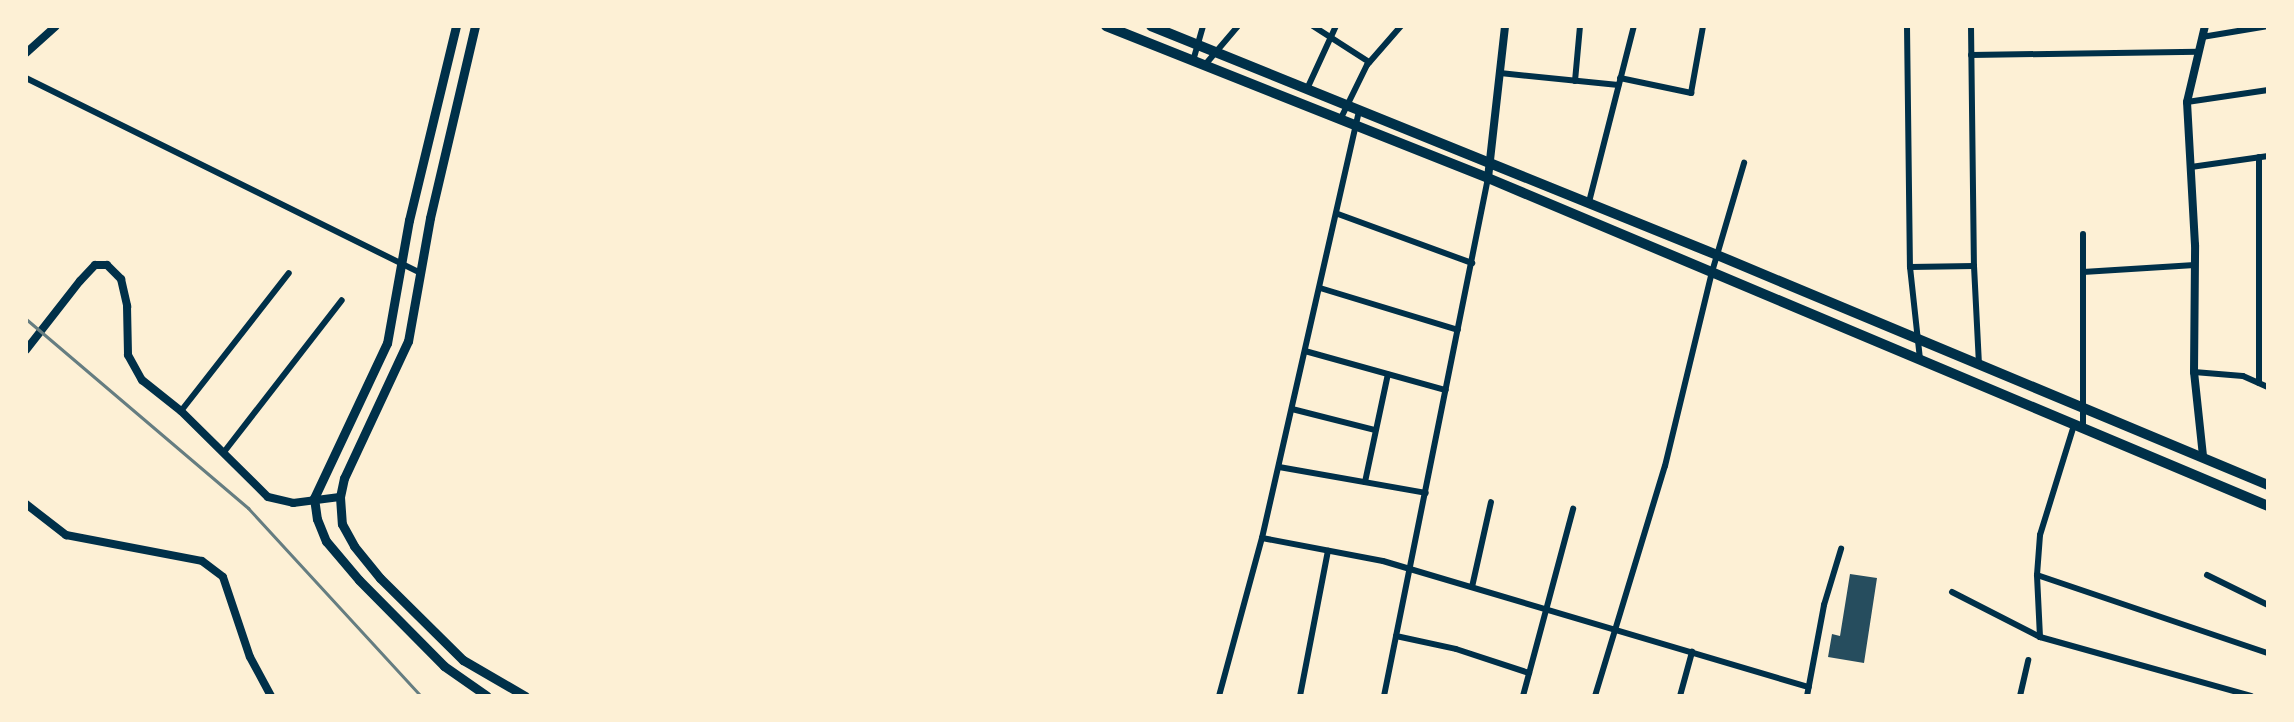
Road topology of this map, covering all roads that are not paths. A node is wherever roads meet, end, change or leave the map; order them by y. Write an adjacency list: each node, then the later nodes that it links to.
1 (56, 26): 24 (street)
2 (456, 26): 52 (main road)
3 (475, 26): 58 (main road)
4 (1106, 26): 26 (highway)
5 (1151, 26): 21 (highway)
6 (1203, 26): 21 (street)
7 (1238, 26): 22 (street)
8 (1313, 26): 20 (street)
9 (1336, 26): 20 (street)
10 (1401, 26): 27 (street)
11 (1505, 26): 29 (street)
12 (1580, 26): 31 (street)
13 (1634, 26): 32 (street)
14 (1703, 26): 32 (street)
15 (1907, 26): 54 (street)
16 (1971, 26): 25 (street)
17 (2205, 26): 19 (street)
18 (2268, 26): 19 (street)
19 (2202, 37): 23 (street)
20 (1331, 39): 27 (street); 33 (street)
21 (1198, 45): 22 (highway); 26 (street)
22 (1216, 52): 28 (street); 33 (highway)
23 (2198, 52): 25 (street); 35 (street)
24 (26, 53)
25 (1971, 55): 53 (street)
26 (1193, 61): 28 (highway)
27 (1369, 62): 36 (street)
28 (1204, 66): 38 (highway)
29 (1500, 73): 31 (street); 42 (street)
30 (26, 78): 52 (street)
31 (1575, 81): 32 (street)
32 (1619, 82): 46 (street)
33 (1307, 89): 36 (highway)
34 (2268, 90): 35 (street)
35 (2187, 102): 44 (street)
36 (1347, 105): 37 (highway); 38 (street)
37 (1359, 110): 39 (street); 42 (highway)
38 (1340, 120): 39 (highway)
39 (1356, 126): 45 (highway); 47 (street)
40 (2268, 156): 41 (street)
41 (2259, 157): 44 (street); 69 (street)
42 (1490, 162): 45 (street); 46 (highway)
43 (1744, 163): 49 (street)
44 (2191, 167): 51 (street)
45 (1488, 178): 50 (street); 55 (highway)
46 (1589, 202): 49 (highway)
47 (1338, 214): 50 (street); 59 (street)
48 (2083, 234): 56 (street)
49 (1717, 255): 55 (street); 62 (highway)
50 (1472, 263): 61 (street)
51 (2195, 265): 56 (street); 67 (street)
52 (401, 266): 58 (street); 84 (main road)
53 (1974, 266): 54 (street); 66 (street)
54 (1910, 267): 62 (street)
55 (1712, 272): 65 (highway); 99 (street)
56 (2083, 272): 72 (street)
57 (289, 273): 74 (street)
58 (421, 273): 83 (main road)
59 (1320, 288): 61 (street); 64 (street)
60 (342, 300): 77 (street)
61 (1458, 330): 71 (street)
62 (1919, 339): 65 (street); 66 (highway)
63 (26, 350): 74 (street)
64 (1305, 351): 68 (street); 73 (street)
65 (1920, 359): 75 (highway)
66 (1979, 364): 72 (highway)
67 (2194, 372): 69 (street); 78 (street)
68 (1388, 374): 71 (street); 76 (street)
69 (2259, 383): 70 (street)
70 (2268, 387)
71 (1446, 390): 82 (street)
72 (2083, 407): 75 (street); 78 (highway)
73 (1292, 409): 76 (street); 79 (street)
74 (181, 411): 77 (street)
75 (2078, 427): 87 (highway); 93 (street)
76 (1375, 430): 80 (street)
77 (224, 452): 84 (street)
78 (2203, 456): 81 (highway)
79 (1279, 467): 80 (street); 89 (street)
80 (1365, 482): 82 (street)
81 (2268, 485)
82 (1426, 493): 92 (street)
83 (340, 497): 84 (street); 109 (main road)
84 (314, 498): 108 (main road)
85 (1491, 502): 95 (street)
86 (26, 504): 107 (street)
87 (2268, 506)
88 (1573, 509): 98 (street)
89 (1262, 538): 91 (street); 110 (street)
90 (1841, 549): 106 (street)
91 (1328, 551): 92 (street); 111 (street)
92 (1410, 569): 95 (street); 100 (street)
93 (2037, 575): 101 (street); 103 (street)
94 (2207, 575): 97 (street)
95 (1472, 587): 98 (street)
96 (1952, 592): 101 (street)
97 (2268, 605)
98 (1546, 608): 99 (street); 105 (street)
99 (1614, 631): 102 (street); 114 (street)
100 (1396, 636): 105 (street); 112 (street)
101 (2040, 637): 118 (street)
102 (1692, 652): 106 (street); 115 (street)
103 (2268, 653)
104 (2028, 660): 117 (street)
105 (1529, 673): 113 (street)
106 (1809, 687): 116 (street)
107 (271, 696)
108 (487, 696)
109 (525, 696)
110 (1219, 696)
111 (1300, 696)
112 (1384, 696)
113 (1523, 696)
114 (1595, 696)
115 (1680, 696)
116 (1807, 696)
117 (2020, 696)
118 (2251, 696)

